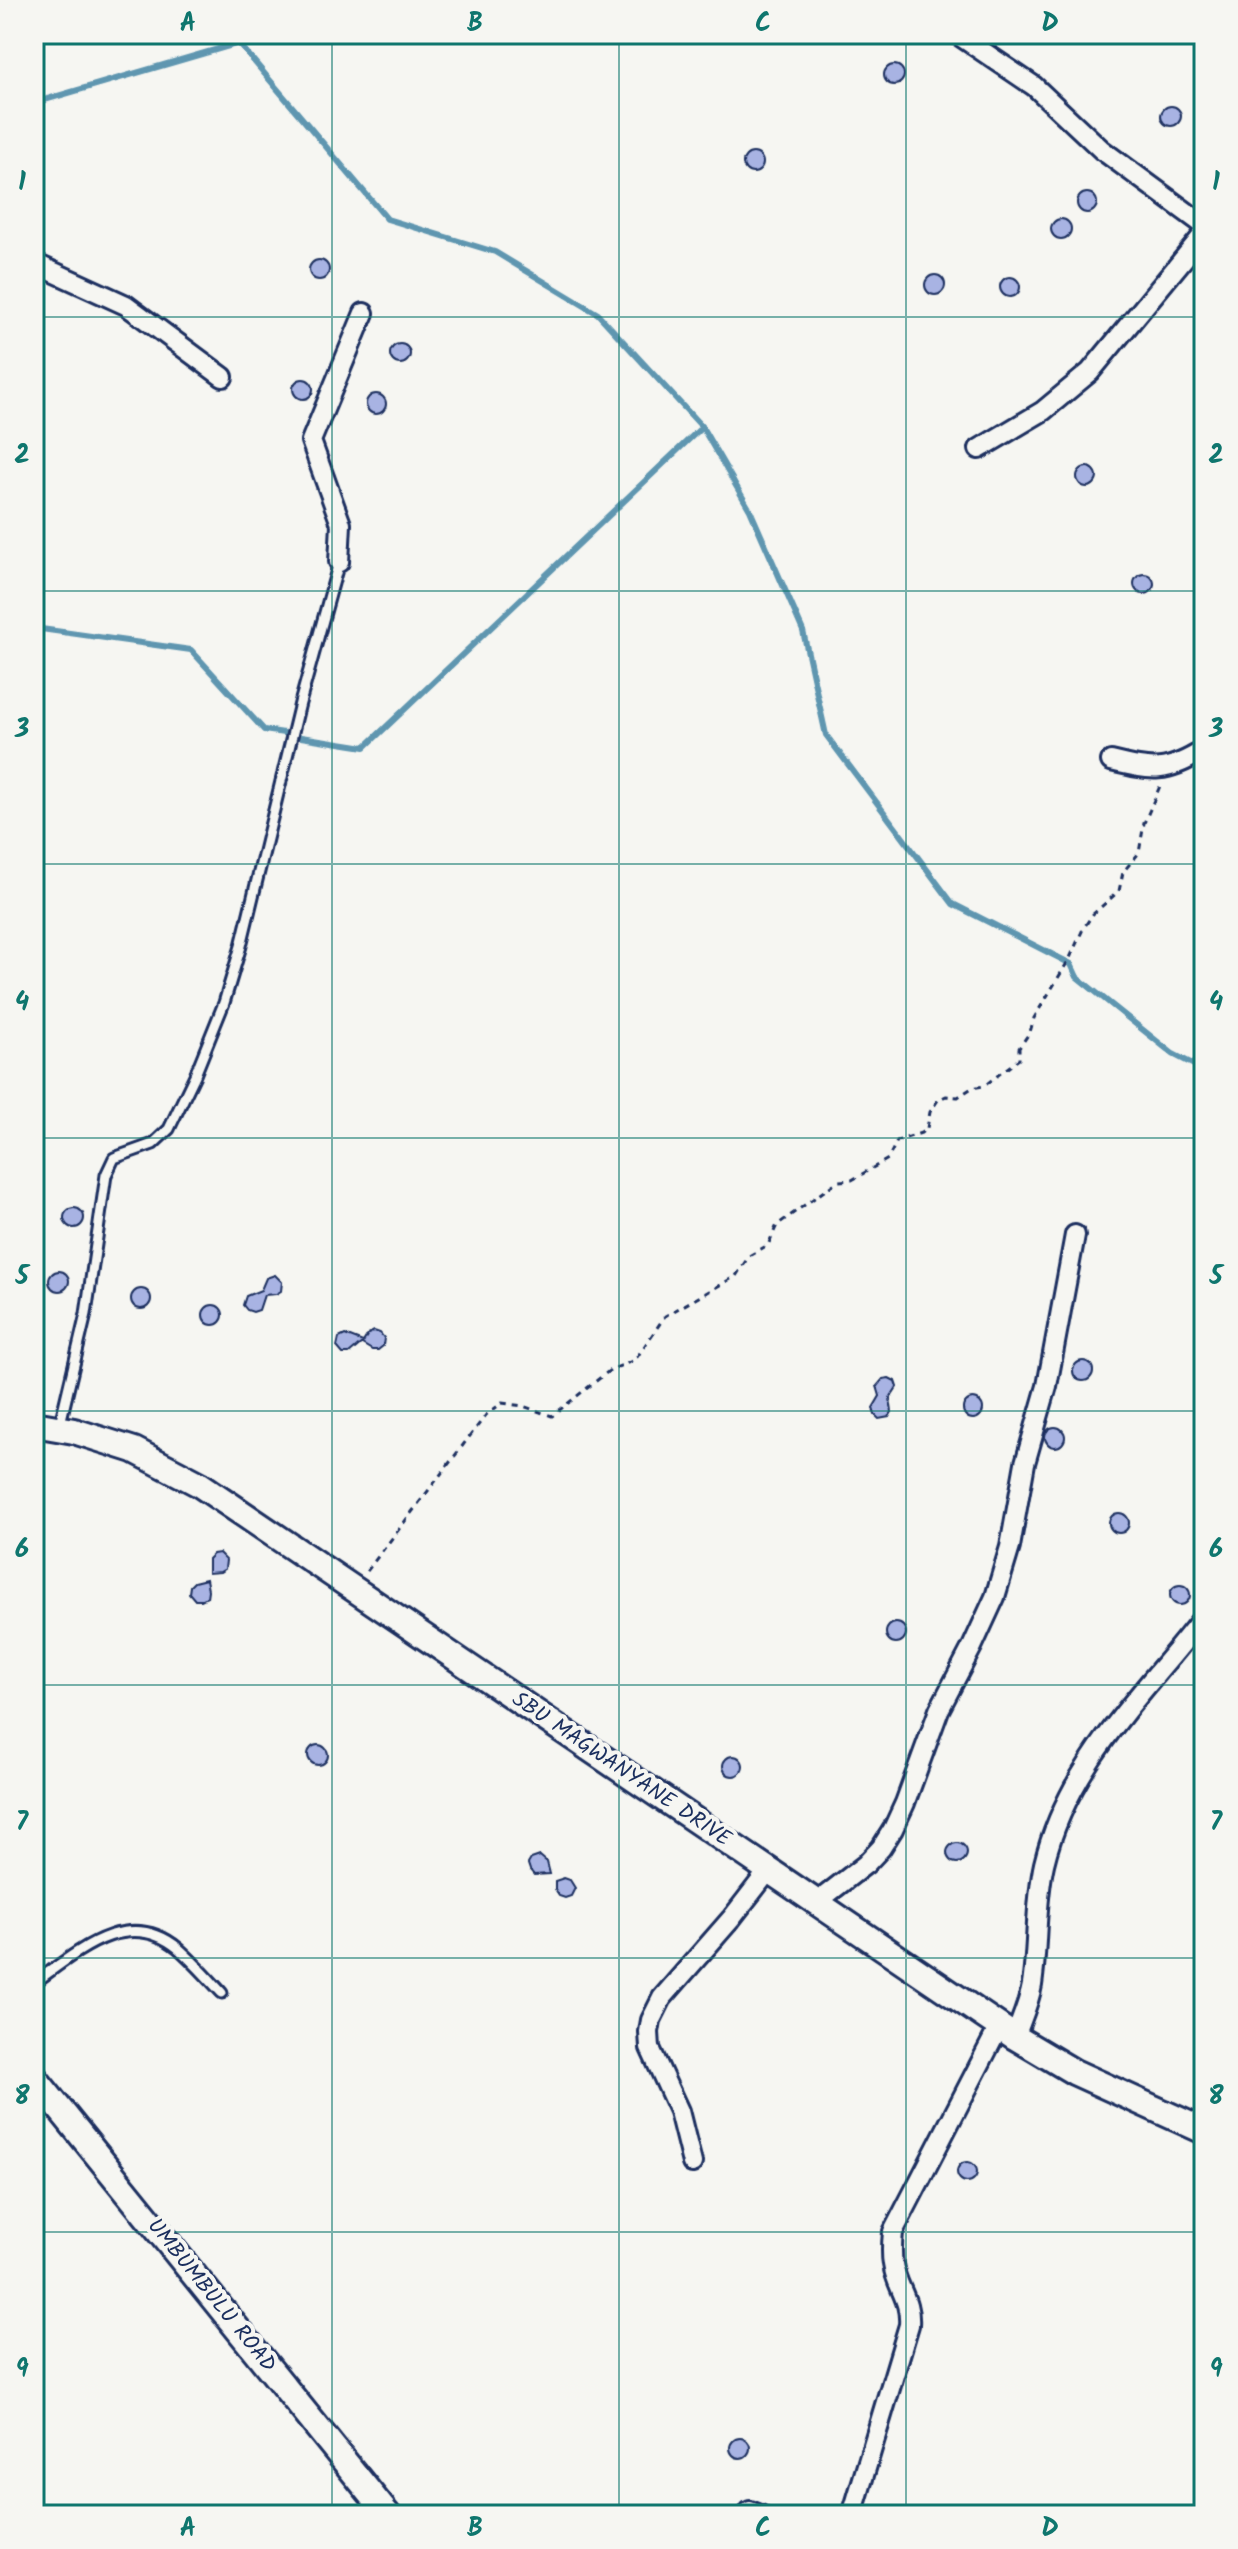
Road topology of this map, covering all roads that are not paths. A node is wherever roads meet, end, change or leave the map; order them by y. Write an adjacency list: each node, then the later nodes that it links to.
1 (957, 34): 2 (street)
2 (1204, 225)
3 (1204, 234): 7 (street)
4 (34, 263): 6 (street)
5 (364, 313): 8 (street)
6 (223, 377)
7 (979, 449)
8 (339, 562): 13 (lane)
9 (1204, 750): 10 (street)
10 (1111, 761)
11 (1075, 1235): 16 (street)
12 (34, 1424): 13 (main road, SBU MAGWANYANE DRIVE)
13 (59, 1428): 15 (main road, SBU MAGWANYANE DRIVE)
14 (1204, 1616): 19 (street)
15 (769, 1870): 16 (main road, SBU MAGWANYANE DRIVE); 22 (street)
16 (817, 1902): 19 (main road, SBU MAGWANYANE DRIVE)
17 (34, 1983): 18 (lane)
18 (222, 1993)
19 (1008, 2031): 21 (main road, SBU MAGWANYANE DRIVE); 24 (street)
20 (34, 2077): 23 (main road, UMBUMBULU ROAD)
21 (1204, 2131)
22 (692, 2163)
23 (388, 2515)
24 (852, 2515)

